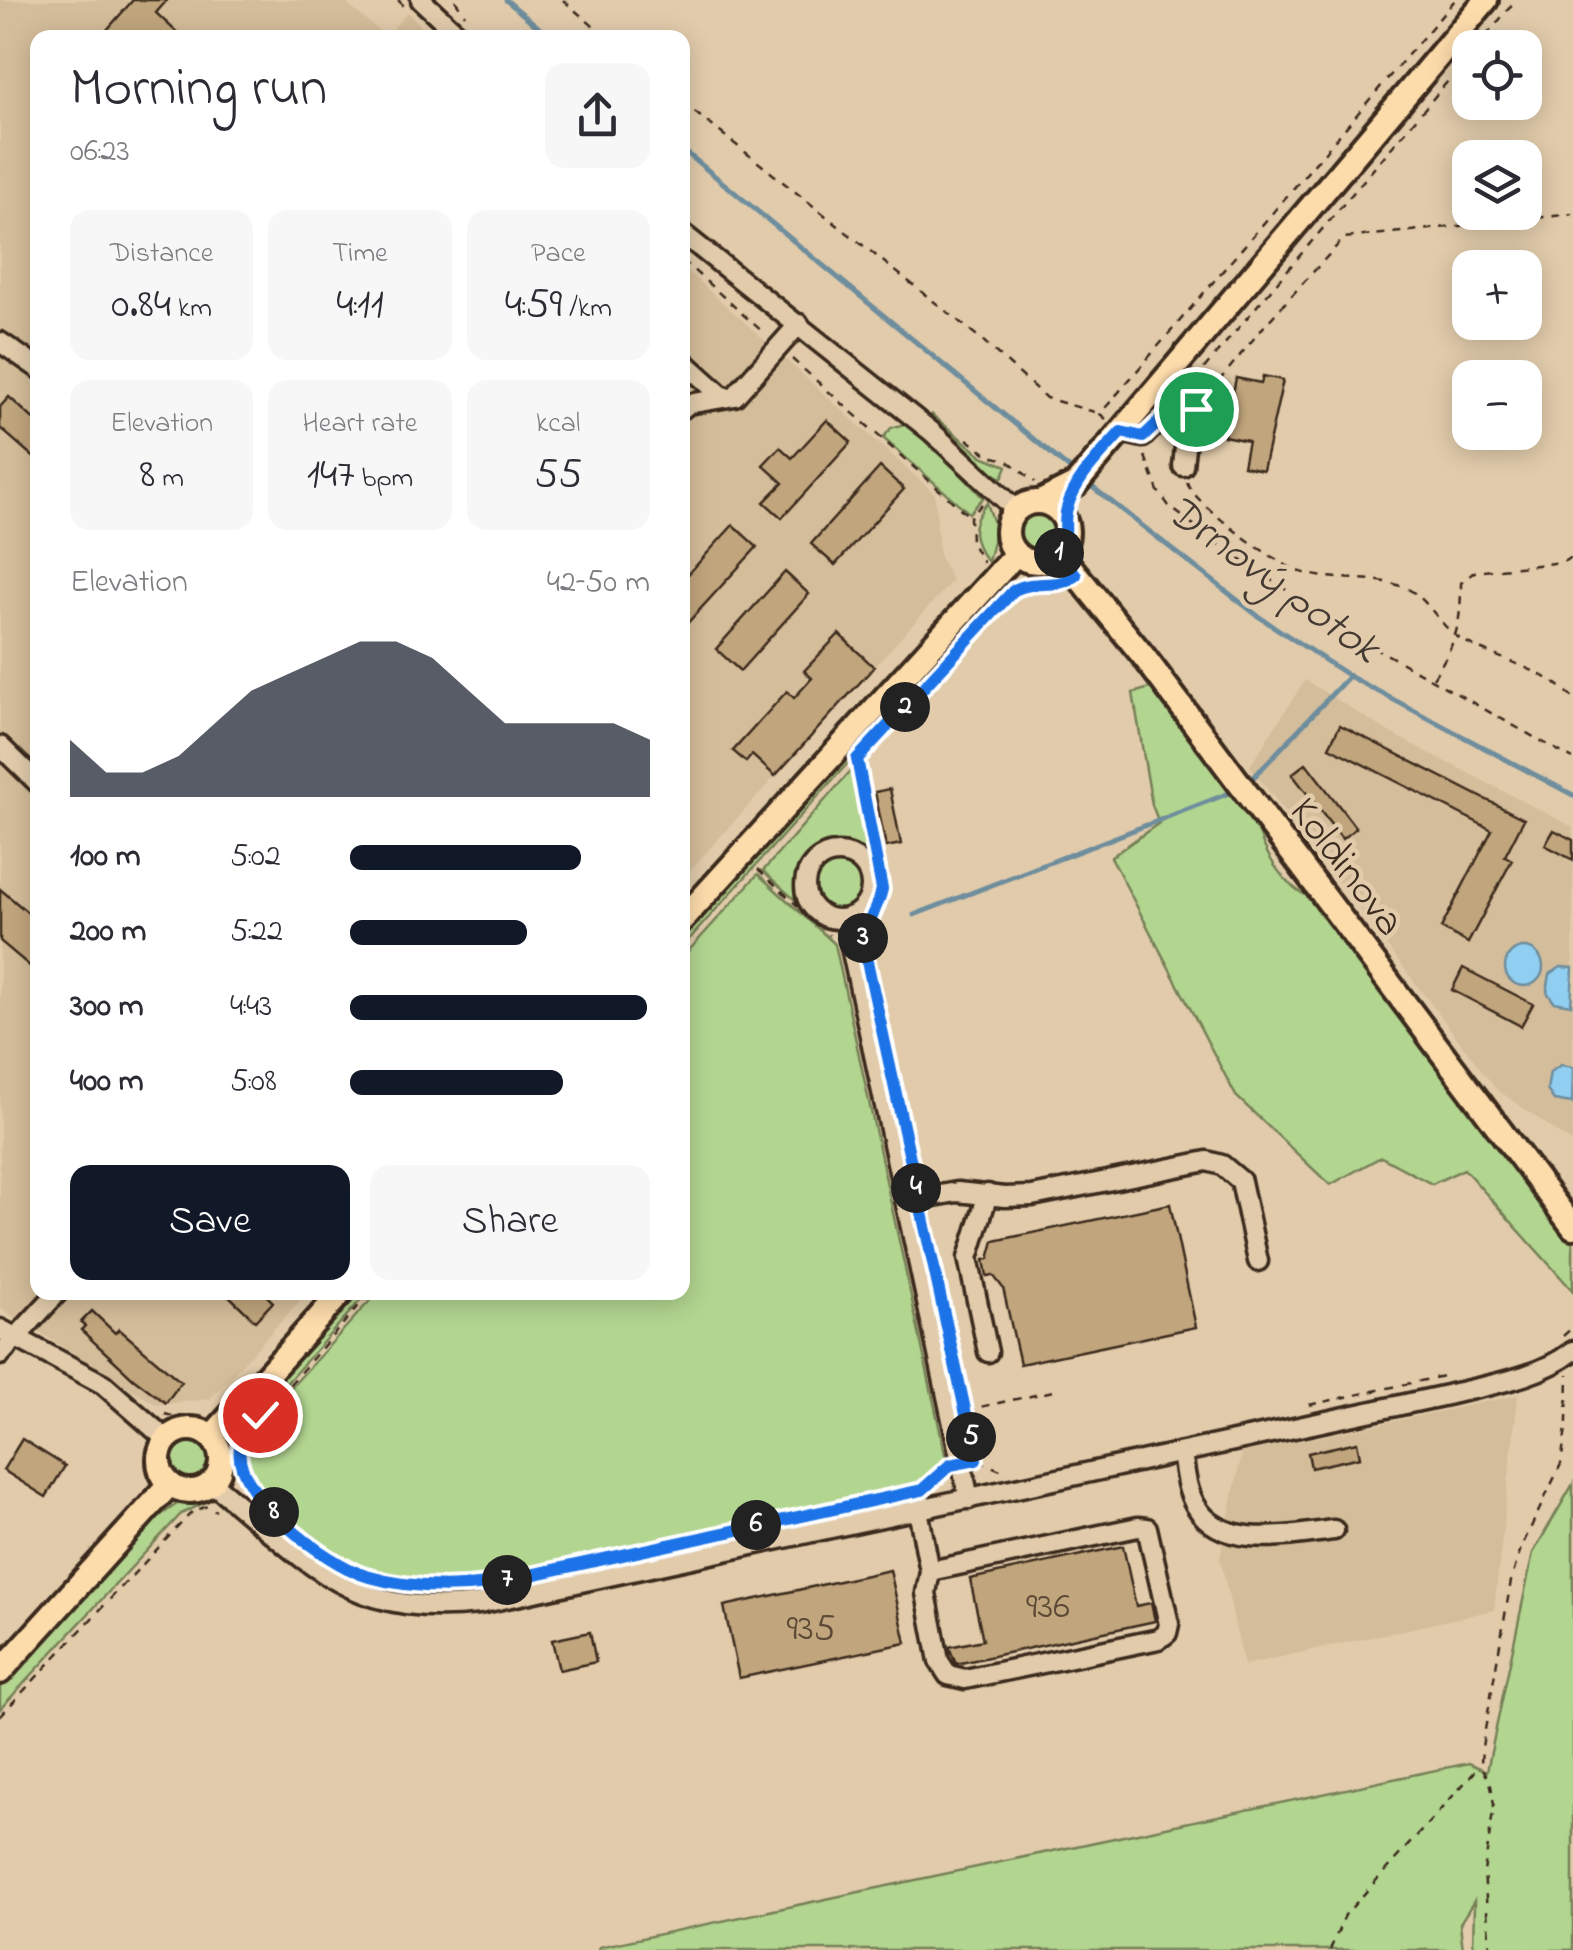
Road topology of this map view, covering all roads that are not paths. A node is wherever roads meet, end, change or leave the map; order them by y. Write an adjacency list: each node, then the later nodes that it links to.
1 (421, 0): 3 (street)
2 (1486, 0): 11 (main road)
3 (453, 30)
4 (690, 239): 5 (street)
5 (799, 324): 9 (street); 15 (street)
6 (0, 342): 7 (street)
7 (30, 363)
8 (690, 367): 9 (street)
9 (723, 396): 10 (street)
10 (690, 406)
11 (1115, 427): 12 (street); 13 (main road)
12 (1183, 466)
13 (1072, 489): 14 (main road); 16 (main road)
14 (1042, 493): 15 (main road); 16 (main road)
15 (1016, 510): 18 (main road)
16 (1065, 519): 17 (main road)
17 (1059, 553): 18 (main road); 25 (main road, Koldinova)
18 (1016, 554): 21 (main road)
19 (0, 746): 20 (street)
20 (30, 775)
21 (690, 911)
22 (845, 919): 24 (street)
23 (988, 1194): 24 (street); 26 (street); 31 (street)
24 (906, 1201): 38 (street)
25 (1573, 1226)
26 (1258, 1261)
27 (48, 1300): 29 (street)
28 (335, 1300): 33 (main road)
29 (7, 1334): 32 (street); 34 (street)
30 (1564, 1351): 35 (street)
31 (988, 1352)
32 (0, 1354)
33 (211, 1436): 34 (main road); 36 (main road)
34 (166, 1440): 37 (main road)
35 (1182, 1453): 38 (street); 40 (street)
36 (212, 1483): 37 (main road); 39 (street)
37 (170, 1484): 42 (main road)
38 (969, 1499): 39 (street)
39 (918, 1510): 41 (street)
40 (1334, 1530)
41 (930, 1571): 41 (street)
42 (0, 1672)

